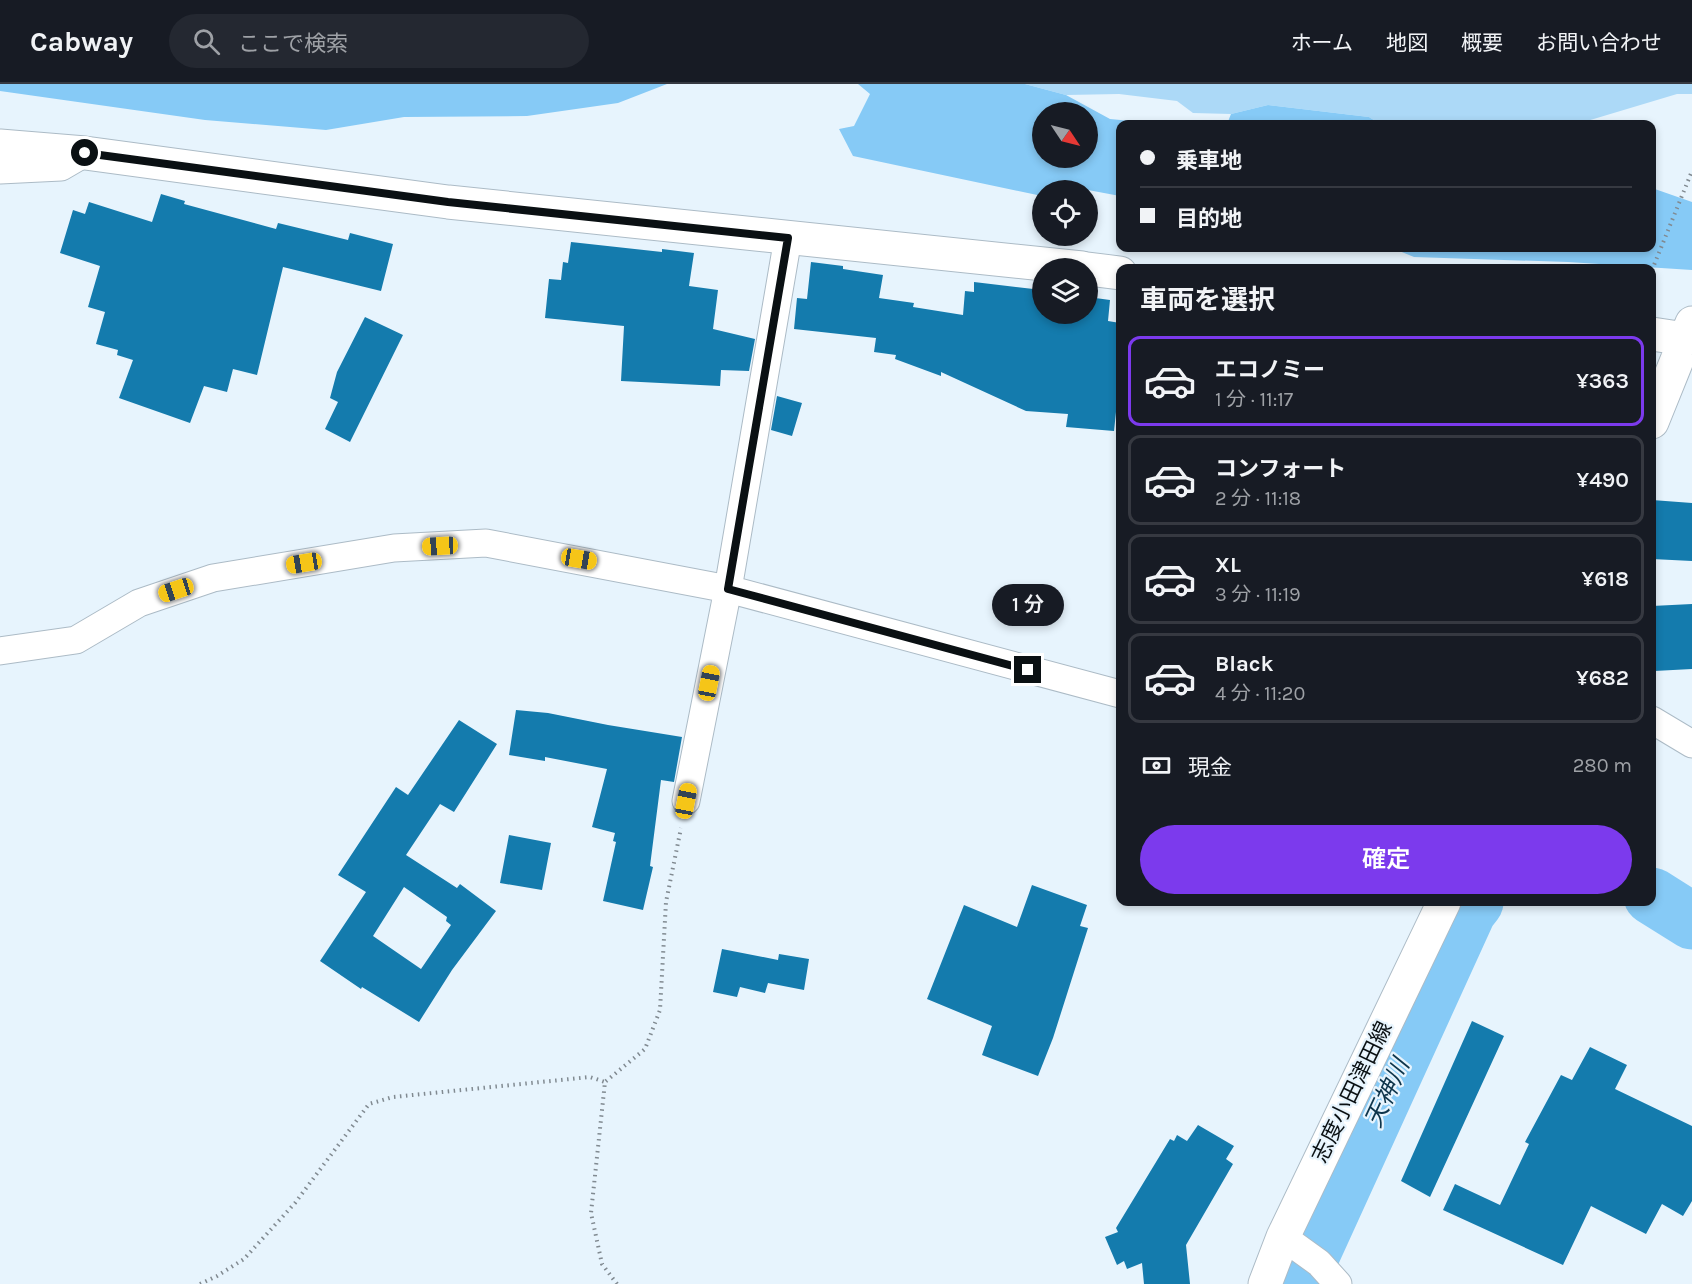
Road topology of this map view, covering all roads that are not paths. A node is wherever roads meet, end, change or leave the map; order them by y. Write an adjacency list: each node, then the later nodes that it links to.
1 (0, 146): 2 (street)
2 (85, 153): 3 (street); 4 (street)
3 (0, 171)
4 (788, 238): 5 (street); 11 (street)
5 (1032, 263)
6 (1098, 270): 7 (street)
7 (1116, 272)
8 (1656, 334): 9 (street)
9 (1690, 334): 10 (street)
10 (1656, 413)
11 (728, 589): 12 (street); 13 (street); 16 (street)
12 (0, 651)
13 (1116, 693)
14 (1656, 722): 15 (street)
15 (1692, 744)
16 (686, 801)
17 (1441, 906): 18 (street, 志度小田津田線)
18 (1301, 1250): 19 (street, 志度小田津田線); 20 (street)
19 (1265, 1284)
20 (1338, 1284)

